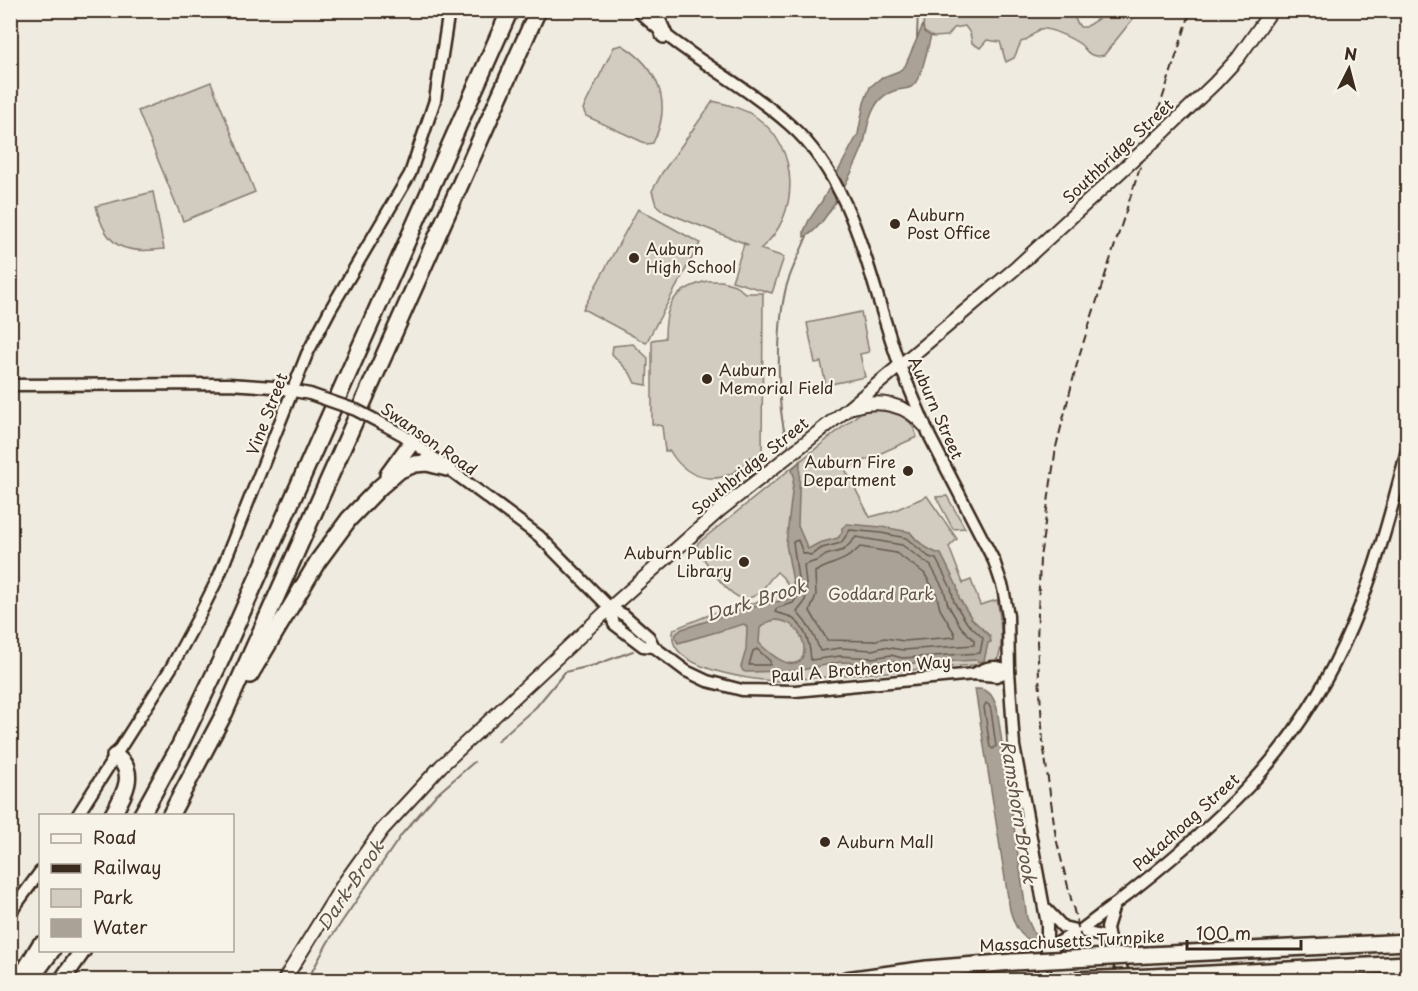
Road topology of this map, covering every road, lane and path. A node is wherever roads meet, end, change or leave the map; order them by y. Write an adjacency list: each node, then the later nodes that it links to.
1 (449, 10): 10 (street, Vine Street)
2 (510, 10): 23 (highway)
3 (538, 10): 19 (highway)
4 (637, 10): 7 (street, Auburn Street)
5 (653, 10): 7 (highway)
6 (1272, 10): 8 (main road, Southbridge Street, bridge)
7 (664, 35): 8 (street, Auburn Street)
8 (900, 366): 11 (main road, Southbridge Street); 12 (street, Auburn Street)
9 (10, 386): 10 (street, Swanson Road)
10 (292, 390): 13 (street, Swanson Road, bridge); 20 (street, Vine Street)
11 (849, 408): 12 (main road); 17 (main road, Southbridge Street)
12 (924, 425): 18 (street, Auburn Street)
13 (412, 442): 15 (street, Swanson Road); 16 (highway)
14 (1407, 446): 26 (street, Pakachoag Street)
15 (447, 468): 16 (highway); 17 (street, Swanson Road)
16 (380, 487): 19 (highway)
17 (610, 608): 18 (street, Paul A Brotherton Way); 40 (main road, Southbridge Street)
18 (1009, 671): 27 (street, Auburn Street)
19 (225, 712): 24 (highway)
20 (115, 756): 21 (street, Vine Street); 22 (highway)
21 (78, 814)
22 (113, 814)
23 (142, 814)
24 (171, 814)
25 (39, 873): 28 (street)
26 (1114, 904): 29 (street, Pakachoag Street); 31 (street)
27 (1043, 905): 29 (street); 35 (street, Auburn Street)
28 (13, 910)
29 (1079, 931): 31 (street); 35 (street, Pakachoag Street)
30 (1407, 942): 41 (highway, Massachusetts Turnpike, bridge)
31 (1110, 945): 44 (street)
32 (39, 947): 37 (highway)
33 (51, 952): 38 (highway)
34 (82, 952): 39 (highway)
35 (1047, 958): 42 (street, Auburn Street)
36 (1407, 963): 43 (highway, bridge)
37 (18, 981)
38 (30, 981)
39 (62, 981)
40 (284, 981)
41 (846, 981)
42 (1042, 981)
43 (1075, 981)
44 (1127, 981)

